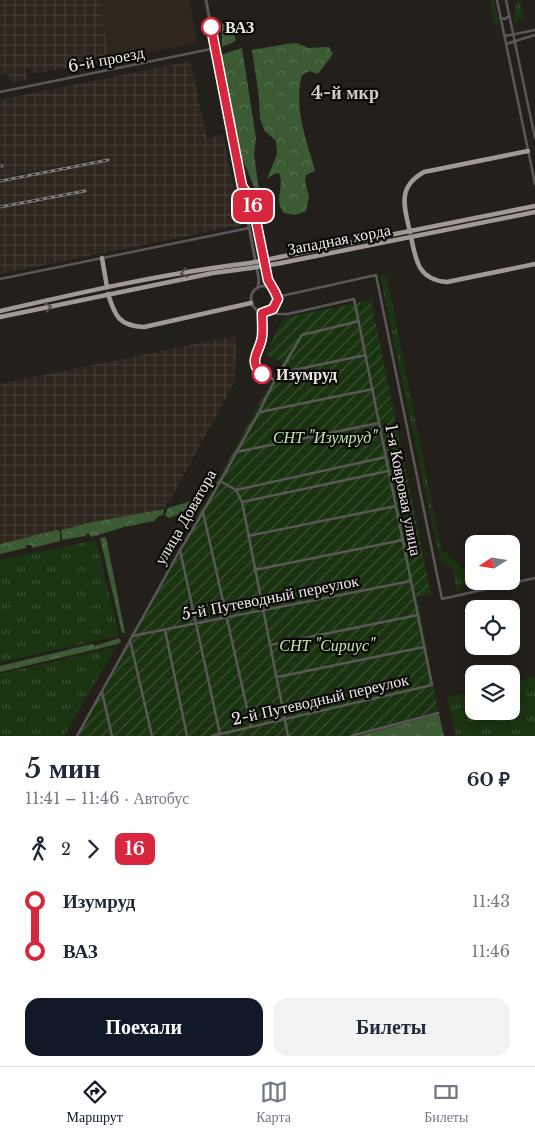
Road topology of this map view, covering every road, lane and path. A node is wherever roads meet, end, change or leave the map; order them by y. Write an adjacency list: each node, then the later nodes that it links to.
1 (206, 0): 12 (street)
2 (497, 0): 5 (street)
3 (506, 0): 4 (street)
4 (509, 16): 5 (street); 7 (street)
5 (500, 18): 9 (street)
6 (535, 30): 7 (street)
7 (513, 35): 9 (street); 10 (street)
8 (535, 35): 10 (street)
9 (504, 36): 11 (street)
10 (514, 41): 11 (street); 14 (street)
11 (506, 44): 15 (street)
12 (216, 48): 13 (street, 6-й проезд); 17 (street)
13 (0, 92)
14 (535, 138)
15 (528, 151): 16 (street); 21 (highway)
16 (535, 184)
17 (242, 186): 20 (street); 29 (street)
18 (535, 206): 21 (highway, Западная хорда)
19 (532, 212): 22 (highway, Западная хорда)
20 (250, 227): 23 (street); 28 (street)
21 (410, 232): 24 (highway, Западная хорда)
22 (411, 238): 24 (highway, Западная хорда); 25 (highway)
23 (102, 258): 26 (street); 27 (highway)
24 (281, 260): 27 (highway, Западная хорда, one-way to 27, bridge); 30 (highway, Западная хорда, bridge)
25 (535, 264)
26 (0, 279)
27 (108, 287): 33 (highway, Западная хорда)
28 (258, 287): 29 (street); 32 (street)
29 (271, 288): 31 (street)
30 (108, 294): 32 (highway); 36 (highway, Западная хорда, one-way to 30)
31 (277, 296): 34 (street); 56 (street)
32 (251, 304): 35 (street)
33 (0, 311)
34 (271, 311): 35 (street); 37 (street, 1-я Ковровая улица)
35 (262, 313): 40 (street)
36 (0, 317)
37 (359, 321): 38 (street, 1-я Ковровая улица); 39 (street, улица Доватора)
38 (366, 355): 39 (street); 41 (street, 1-я Ковровая улица)
39 (279, 373): 40 (street, улица Доватора)
40 (274, 380): 42 (street, улица Доватора)
41 (373, 389): 42 (street); 43 (street, 1-я Ковровая улица)
42 (259, 412): 44 (street, улица Доватора)
43 (379, 423): 44 (street); 45 (street, 1-я Ковровая улица)
44 (236, 452): 47 (street, улица Доватора)
45 (386, 457): 46 (street, 1-я Ковровая улица); 48 (street)
46 (388, 472): 49 (street); 50 (street, 1-я Ковровая улица)
47 (220, 481): 48 (street); 51 (street, улица Доватора)
48 (236, 490): 49 (street)
49 (242, 502): 52 (street)
50 (396, 506): 52 (street); 53 (street, 1-я Ковровая улица)
51 (203, 512): 54 (street, улица Доватора); 60 (street)
52 (248, 536): 55 (street)
53 (403, 540): 55 (street); 57 (street, 1-я Ковровая улица)
54 (180, 550): 61 (street); 63 (street, улица Доватора)
55 (254, 570): 58 (street)
56 (535, 578)
57 (411, 581): 58 (street, 5-й Путеводный переулок); 59 (street, 1-я Ковровая улица)
58 (263, 610): 60 (street, 5-й Путеводный переулок); 65 (street)
59 (418, 615): 65 (street); 66 (street, 1-я Ковровая улица)
60 (227, 617): 61 (street, 5-й Путеводный переулок); 72 (street)
61 (195, 623): 62 (street, 5-й Путеводный переулок); 73 (street)
62 (165, 630): 63 (street, 5-й Путеводный переулок); 77 (street)
63 (132, 636): 64 (street, улица Доватора)
64 (130, 640): 69 (street, улица Доватора); 76 (street)
65 (270, 645): 67 (street)
66 (424, 647): 67 (street); 68 (street, 1-я Ковровая улица)
67 (277, 677): 71 (street)
68 (432, 685): 71 (street, 2-й Путеводный переулок)
69 (102, 692): 74 (street, улица Доватора); 75 (street)
70 (438, 713): 80 (street)
71 (285, 718): 72 (street, 2-й Путеводный переулок); 79 (street)
72 (251, 726): 73 (street, 2-й Путеводный переулок)
73 (220, 734): 78 (street, 2-й Путеводный переулок)
74 (77, 736)
75 (112, 736)
76 (152, 736)
77 (187, 736)
78 (212, 736)
79 (288, 736)
80 (351, 736)

